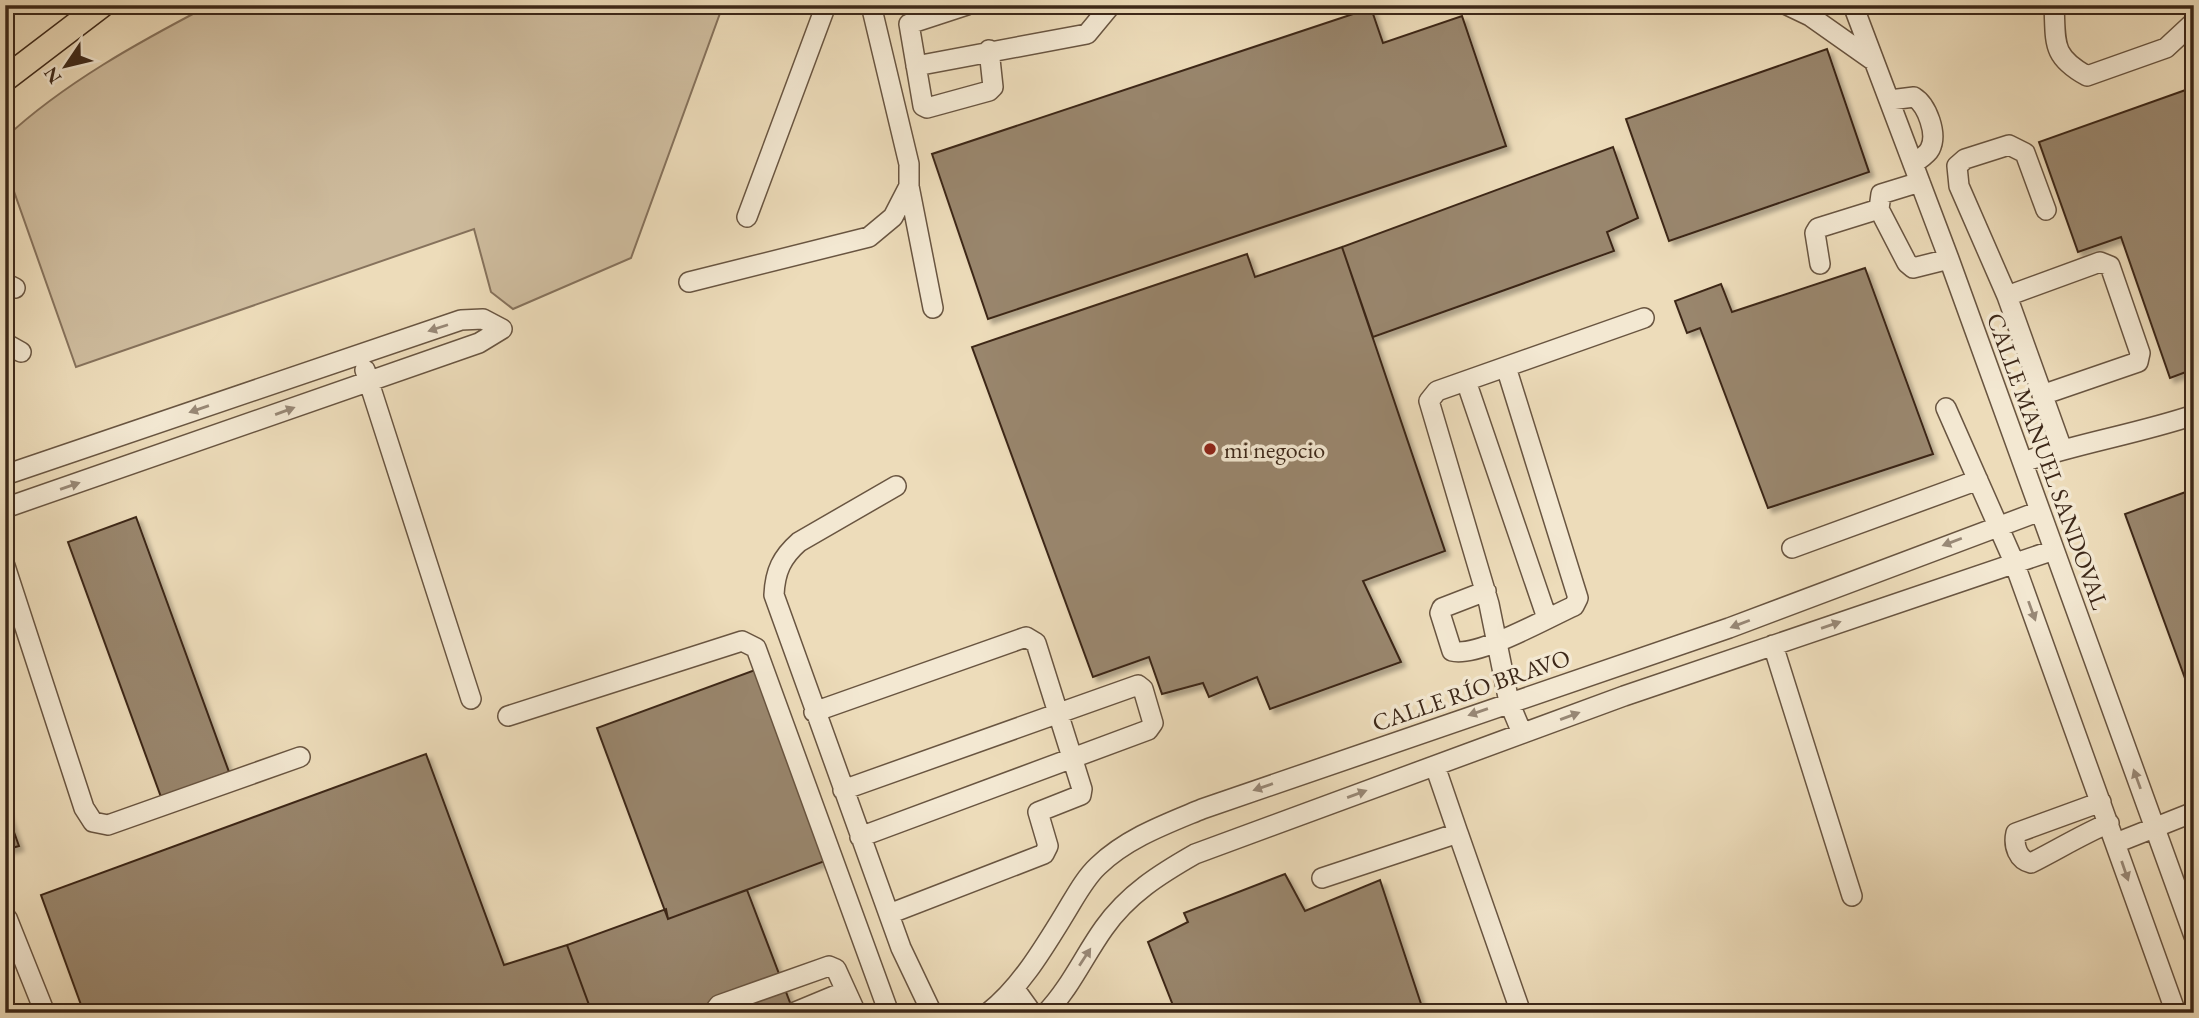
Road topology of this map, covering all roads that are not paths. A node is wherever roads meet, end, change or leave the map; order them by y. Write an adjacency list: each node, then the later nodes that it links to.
1 (102, 5): 13 (main road)
2 (826, 5): 19 (street)
3 (871, 5): 16 (street)
4 (967, 5): 12 (street)
5 (1111, 5): 10 (street)
6 (1787, 5): 11 (street)
7 (1853, 5): 11 (street, CALLE MANUEL SANDOVAL)
8 (2054, 5): 9 (street)
9 (2194, 22)
10 (989, 50): 12 (street); 12 (street)
11 (1871, 59): 14 (street, CALLE MANUEL SANDOVAL)
12 (916, 66)
13 (5, 79)
14 (1890, 100): 15 (street, CALLE MANUEL SANDOVAL); 15 (street)
15 (1916, 173): 17 (street); 20 (street, CALLE MANUEL SANDOVAL)
16 (909, 186): 22 (street); 24 (street)
17 (1879, 209): 20 (street); 21 (street)
18 (2046, 210): 23 (street)
19 (747, 217)
20 (1949, 259): 34 (street, CALLE MANUEL SANDOVAL)
21 (1820, 264)
22 (689, 282)
23 (2007, 296): 30 (street); 30 (street)
24 (933, 308)
25 (1644, 318): 27 (street)
26 (358, 355): 28 (street); 28 (street, one-way to 26); 35 (street, one-way to 35)
27 (1506, 367): 29 (street); 46 (street)
28 (370, 381): 38 (street, one-way to 28); 51 (street)
29 (1466, 381): 45 (street); 46 (street)
30 (2042, 396): 33 (street)
31 (1946, 408): 36 (street)
32 (2194, 415): 33 (street)
33 (2062, 449): 34 (street)
34 (2023, 462): 39 (street, CALLE MANUEL SANDOVAL)
35 (5, 475)
36 (1978, 480): 40 (street); 41 (street)
37 (896, 486): 53 (street)
38 (5, 508)
39 (2040, 511): 40 (street, CALLE RÍO BRAVO); 42 (street, CALLE MANUEL SANDOVAL)
40 (1998, 524): 43 (street); 49 (street, CALLE RÍO BRAVO, one-way to 49)
41 (1792, 548)
42 (2054, 550): 43 (street); 64 (street, CALLE MANUEL SANDOVAL, one-way to 42)
43 (2014, 562): 48 (street, one-way to 43); 61 (street, one-way to 61)
44 (5, 566): 57 (street)
45 (1486, 591): 47 (street); 47 (street)
46 (1547, 618): 47 (street)
47 (1498, 639): 52 (street)
48 (1773, 645): 50 (street); 69 (street)
49 (1615, 667): 50 (street); 52 (street, CALLE RÍO BRAVO)
50 (1625, 696): 56 (street, one-way to 50)
51 (471, 699)
52 (1509, 702): 56 (street); 73 (street, CALLE RÍO BRAVO, one-way to 73)
53 (814, 712): 54 (street); 60 (street)
54 (1058, 713): 58 (street); 58 (street); 60 (street)
55 (508, 716): 79 (street)
56 (1522, 733): 59 (street)
57 (300, 757)
58 (1072, 760): 66 (street); 70 (street)
59 (1435, 766): 65 (street); 83 (street, one-way to 59)
60 (843, 790): 66 (street)
61 (2101, 802): 63 (street); 63 (street)
62 (2194, 812): 64 (street)
63 (2109, 823): 67 (street)
64 (2154, 829): 67 (street); 72 (street, CALLE MANUEL SANDOVAL)
65 (1458, 833): 68 (street); 84 (street)
66 (860, 837): 70 (street)
67 (2116, 843): 85 (street, one-way to 85)
68 (1322, 878)
69 (1852, 896)
70 (889, 914): 80 (street)
71 (7, 918): 75 (street)
72 (2194, 936)
73 (1014, 988): 81 (street, CALLE RÍO BRAVO); 82 (street)
74 (846, 992): 76 (street); 77 (street); 78 (street)
75 (45, 1013)
76 (713, 1013)
77 (793, 1013)
78 (856, 1013)
79 (889, 1013)
80 (932, 1013)
81 (988, 1013)
82 (1032, 1013)
83 (1046, 1013)
84 (1521, 1013)
85 (2176, 1013)

